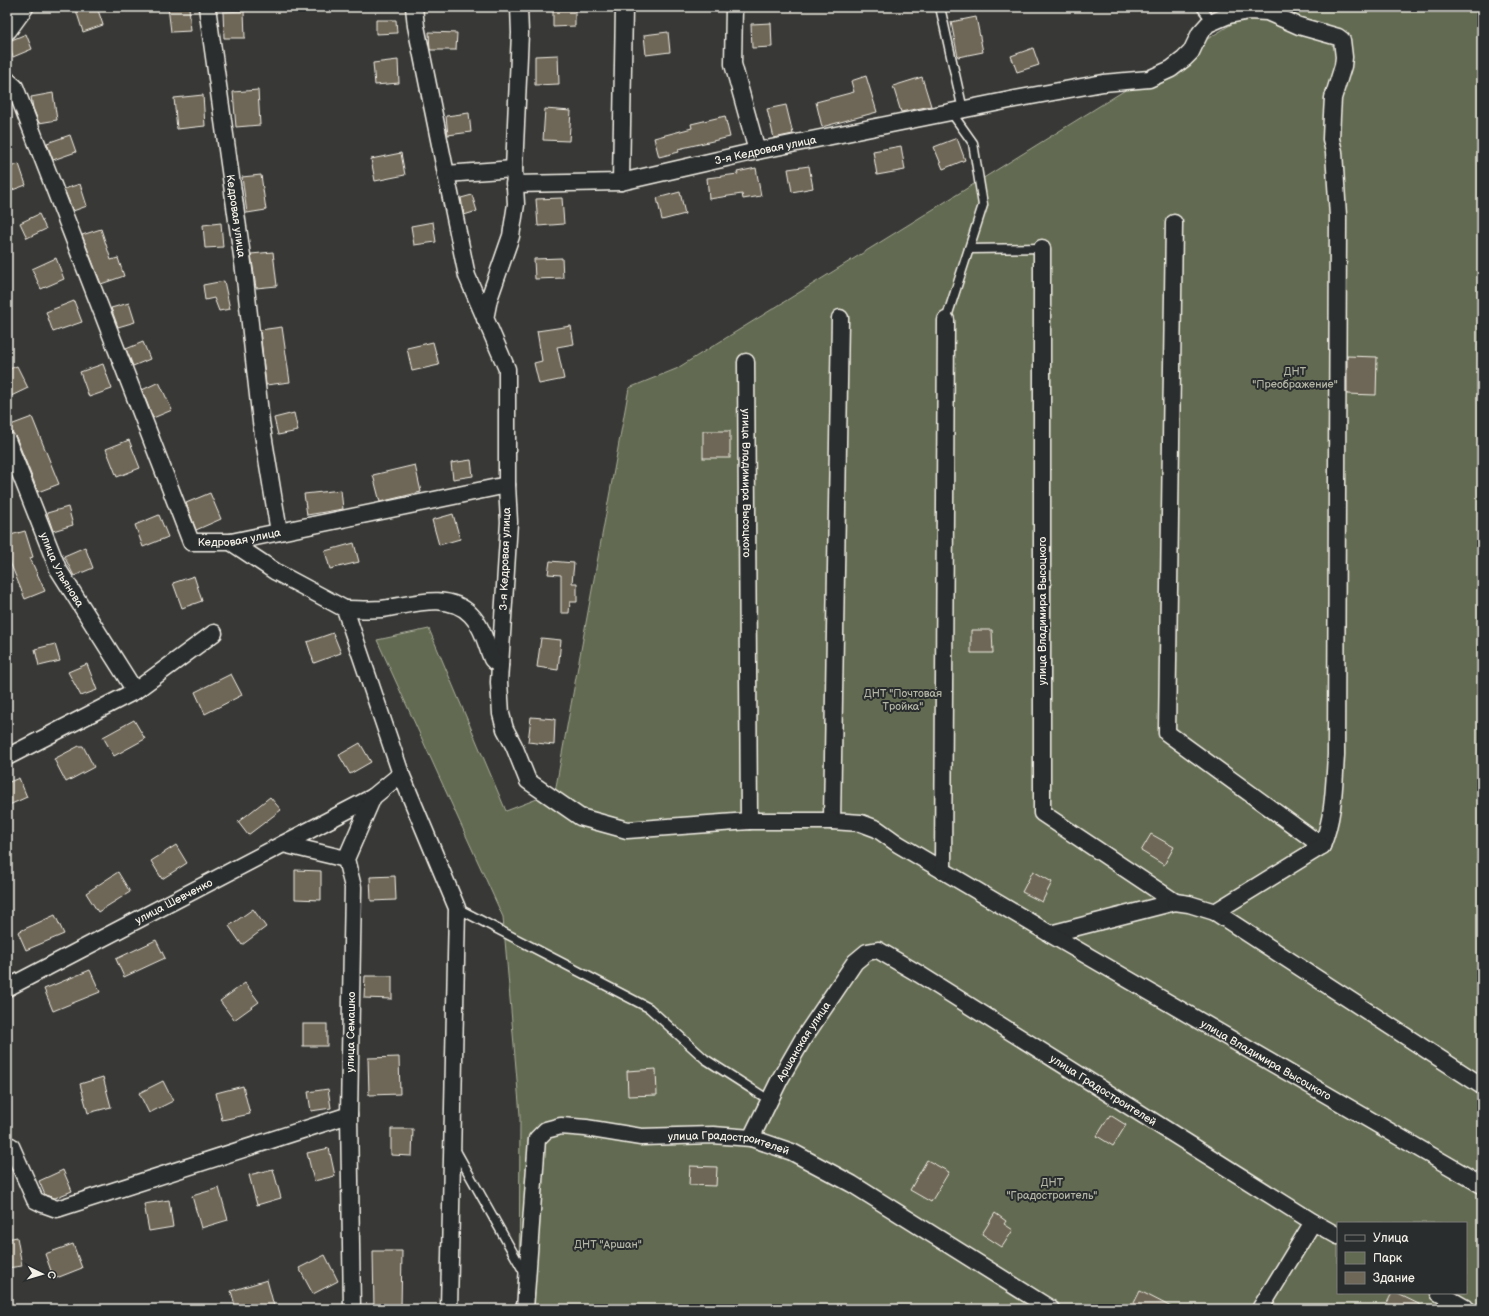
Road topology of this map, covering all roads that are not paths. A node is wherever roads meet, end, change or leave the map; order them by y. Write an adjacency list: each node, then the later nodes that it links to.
1 (23, 7): 11 (street)
2 (207, 7): 27 (street, Кедровая улица)
3 (414, 7): 15 (street)
4 (519, 7): 16 (street)
5 (624, 7): 17 (street)
6 (734, 7): 14 (street)
7 (940, 7): 13 (lane)
8 (1201, 7): 10 (lane)
9 (1267, 10): 10 (street); 40 (street)
10 (1212, 22): 13 (street, 3-я Кедровая улица)
11 (7, 29)
12 (7, 80): 28 (street, Кедровая улица)
13 (957, 111): 14 (street, 3-я Кедровая улица); 19 (lane)
14 (757, 151): 17 (street, 3-я Кедровая улица)
15 (446, 174): 16 (street, 3-я Кедровая улица); 22 (street)
16 (514, 176): 17 (street, 3-я Кедровая улица); 22 (street)
17 (621, 182)
18 (1174, 223): 40 (street)
19 (969, 248): 20 (lane); 23 (lane)
20 (1042, 248): 43 (street, улица Владимира Высоцкого)
21 (840, 318): 37 (street)
22 (485, 319): 26 (street, 3-я Кедровая улица)
23 (946, 320): 42 (street)
24 (746, 362): 36 (street, улица Владимира Высоцкого)
25 (7, 440): 32 (street, улица Ульянова)
26 (507, 485): 27 (street); 31 (street, 3-я Кедровая улица)
27 (279, 532): 28 (street, Кедровая улица)
28 (231, 542): 29 (street)
29 (345, 609): 31 (street); 34 (street)
30 (214, 633): 32 (street)
31 (500, 665): 38 (street, 3-я Кедровая улица)
32 (135, 691): 33 (street)
33 (7, 757)
34 (401, 774): 35 (street); 44 (street)
35 (373, 797): 39 (street, улица Шевченко); 41 (street)
36 (749, 821): 37 (street, улица Владимира Высоцкого); 38 (street, улица Владимира Высоцкого)
37 (832, 821): 42 (street, улица Владимира Высоцкого)
38 (627, 830)
39 (283, 844): 41 (street); 48 (street, улица Шевченко)
40 (1322, 846): 45 (street)
41 (346, 860): 51 (street, улица Семашко)
42 (943, 870): 46 (street, улица Владимира Высоцкого)
43 (1175, 902): 45 (street, улица Владимира Высоцкого); 46 (street, улица Владимира Высоцкого)
44 (457, 908): 50 (lane); 53 (street)
45 (1215, 912): 49 (street, улица Владимира Высоцкого)
46 (1050, 934): 55 (street, улица Владимира Высоцкого)
47 (867, 952): 50 (street, Аршанская улица); 56 (street, улица Градостроителей)
48 (7, 988)
49 (1482, 1086)
50 (769, 1100): 52 (street, Аршанская улица)
51 (349, 1115): 54 (street); 60 (street, улица Семашко)
52 (751, 1138): 58 (street, улица Градостроителей); 63 (street, улица Градостроителей)
53 (452, 1144): 58 (lane); 61 (street)
54 (8, 1146)
55 (1482, 1186)
56 (1313, 1222): 57 (street, улица Градостроителей); 64 (street)
57 (1337, 1235)
58 (527, 1278): 62 (street, улица Градостроителей)
59 (1441, 1294): 65 (street)
60 (352, 1309)
61 (448, 1309)
62 (525, 1309)
63 (1051, 1309)
64 (1260, 1309)
65 (1467, 1309)

